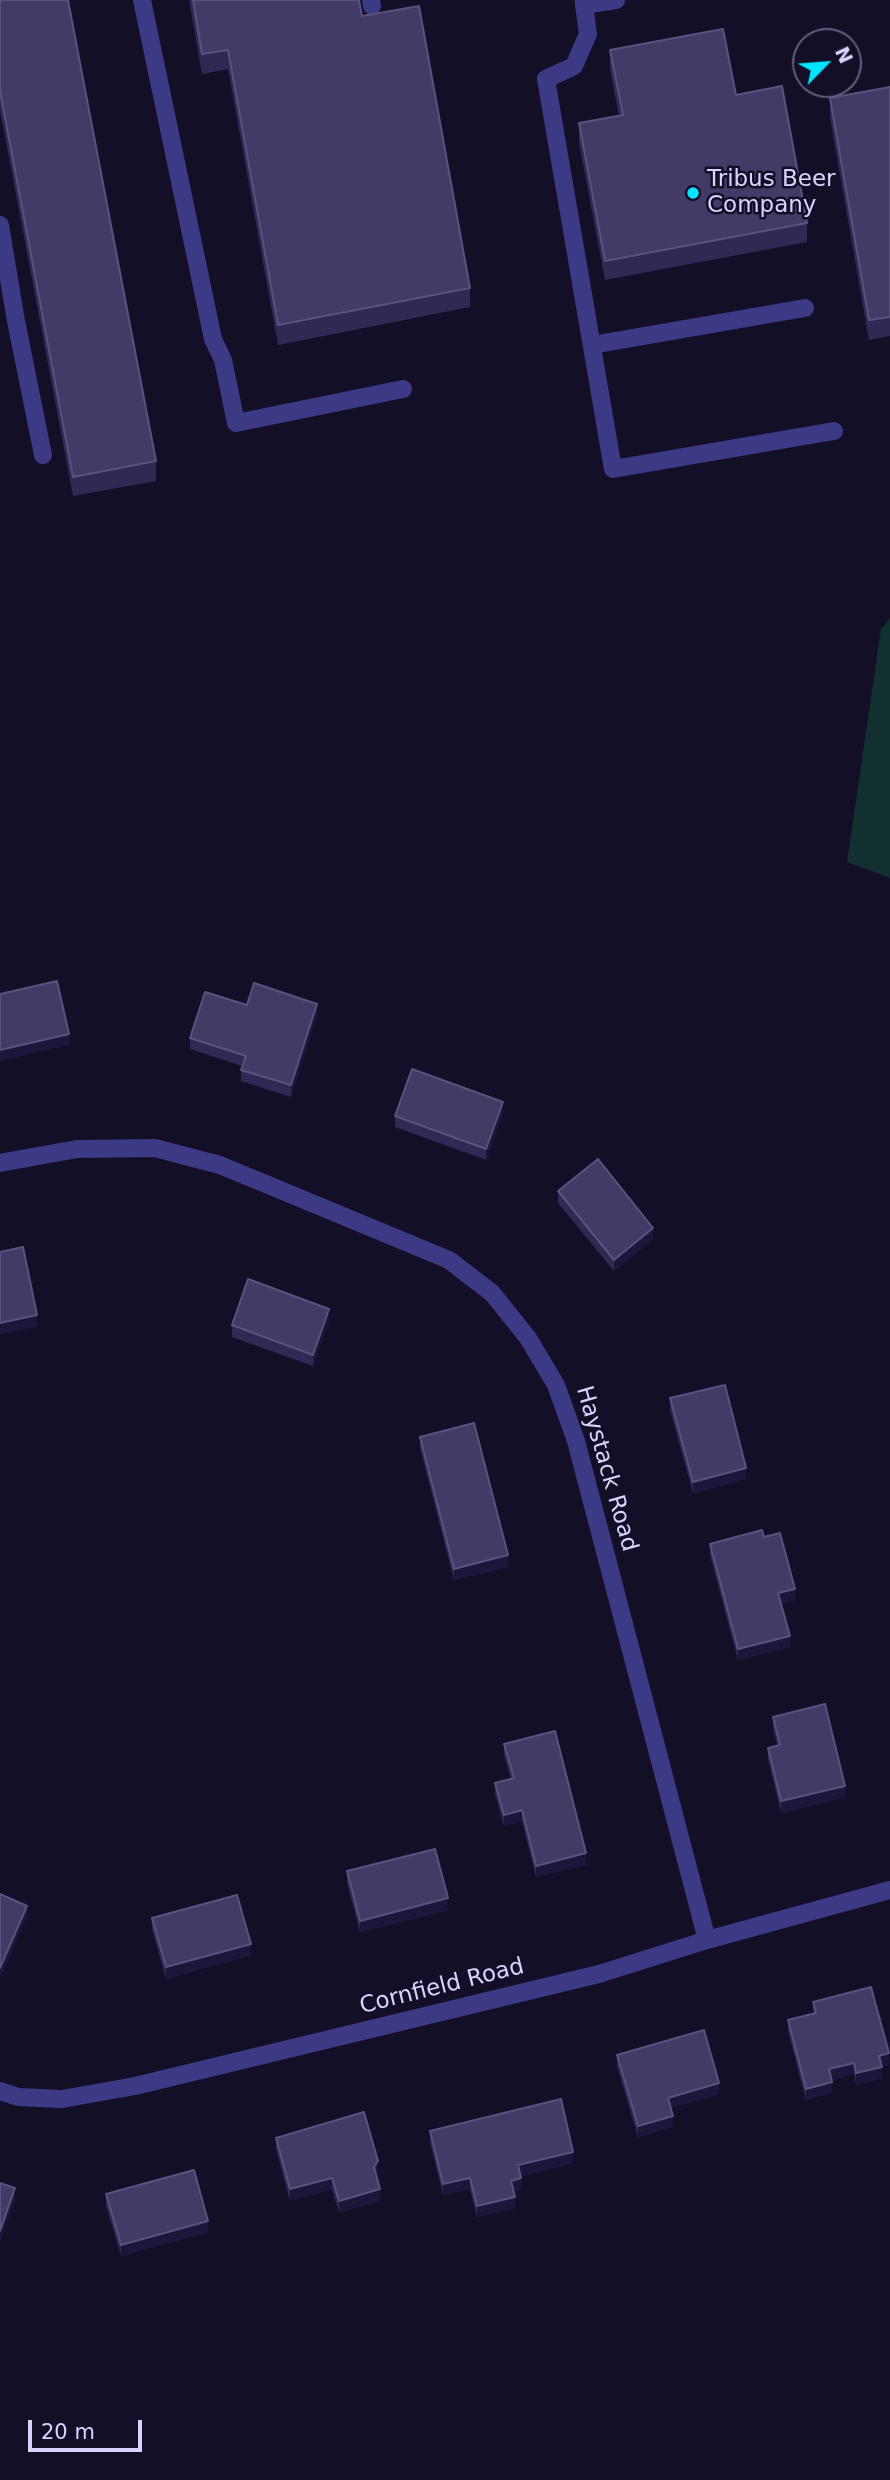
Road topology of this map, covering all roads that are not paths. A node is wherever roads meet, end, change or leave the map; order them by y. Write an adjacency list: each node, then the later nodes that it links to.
1 (142, 0): 7 (street)
2 (616, 0): 3 (street)
3 (584, 3): 6 (street)
4 (0, 225): 9 (street)
5 (805, 308): 6 (street)
6 (592, 345): 8 (street)
7 (403, 389)
8 (834, 432)
9 (43, 455)
10 (0, 1163): 12 (street, Haystack Road)
11 (890, 1890): 12 (street, Cornfield Road)
12 (707, 1940): 13 (street, Cornfield Road)
13 (0, 2091)

